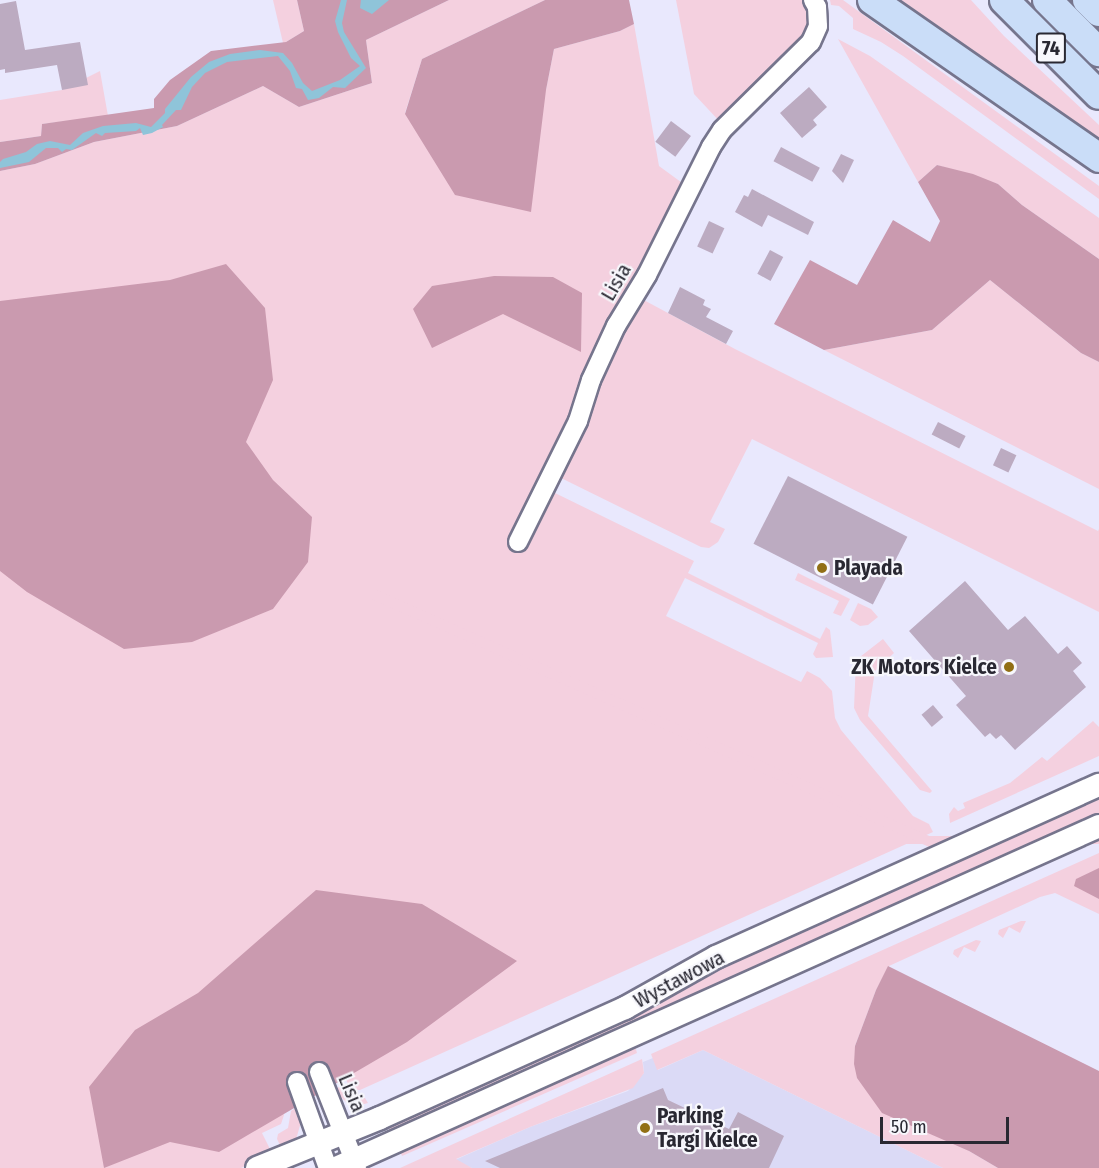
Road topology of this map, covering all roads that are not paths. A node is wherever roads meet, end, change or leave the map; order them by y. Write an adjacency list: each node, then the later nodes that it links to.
1 (813, 0): 10 (street, Lisia)
2 (872, 0): 9 (main road)
3 (1004, 0): 8 (main road, 74)
4 (1047, 0): 7 (main road, 74)
5 (1087, 0): 6 (main road)
6 (1099, 12)
7 (1099, 52)
8 (1099, 95)
9 (1099, 158)
10 (518, 542)
11 (1099, 785): 15 (street, Wystawowa)
12 (1099, 826): 17 (street, Wystawowa)
13 (319, 1072): 15 (street, Lisia)
14 (297, 1082): 16 (street)
15 (344, 1132): 16 (street, Wystawowa); 17 (street, Lisia)
16 (318, 1141): 18 (street, Wystawowa); 19 (street)
17 (349, 1166)
18 (256, 1168)
19 (328, 1168)

